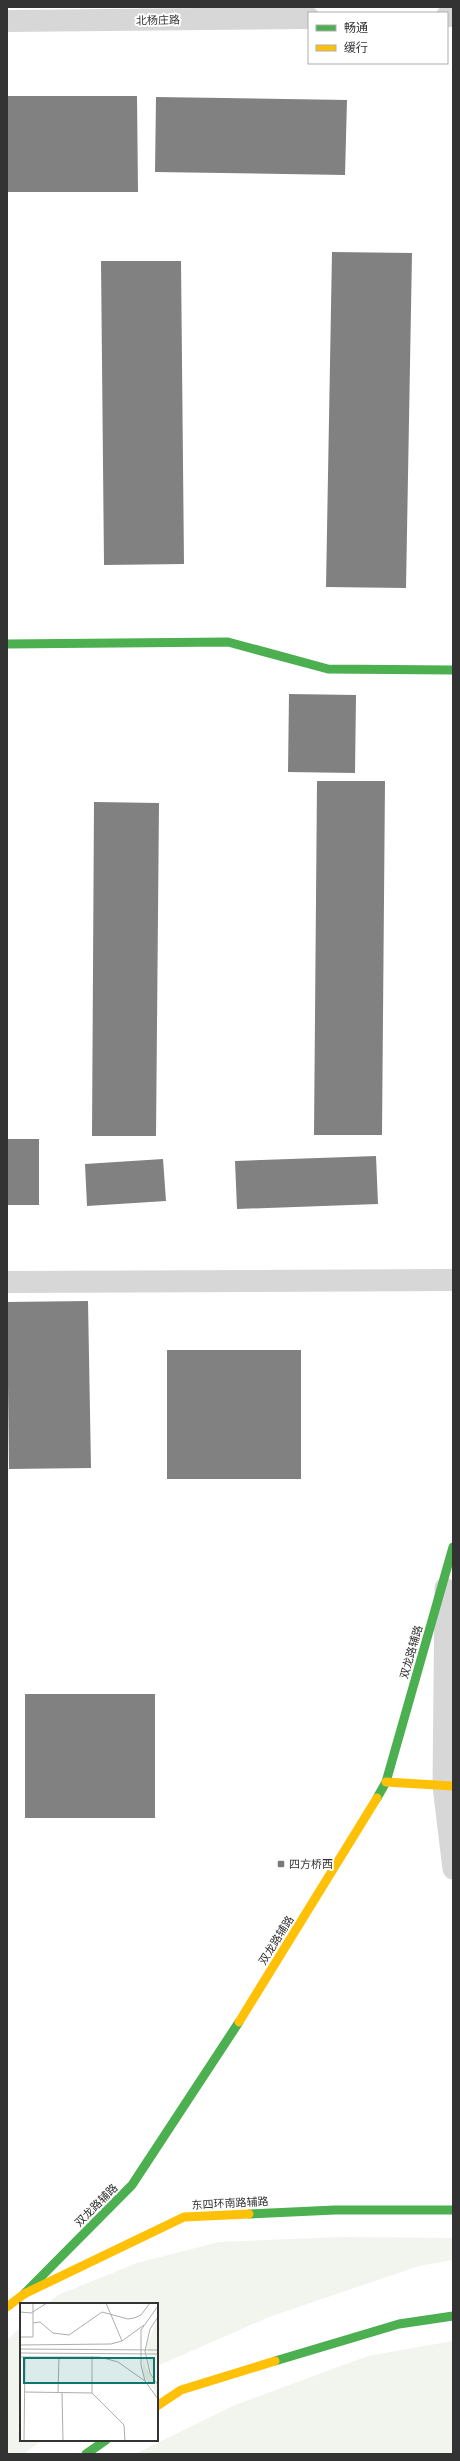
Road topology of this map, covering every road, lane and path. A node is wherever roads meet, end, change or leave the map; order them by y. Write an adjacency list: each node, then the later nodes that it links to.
1 (308, 18): 2 (street, 北杨庄路)
2 (7, 21)
3 (7, 644): 4 (main road)
4 (453, 670)
5 (453, 1280): 6 (street)
6 (7, 1282)
7 (453, 1547): 8 (main road, 双龙路辅路)
8 (445, 1579): 9 (main road); 10 (main road, 双龙路辅路); 11 (lane)
9 (453, 1604)
10 (386, 1782): 11 (main road); 14 (main road, 双龙路辅路)
11 (448, 1786): 12 (lane)
12 (453, 1869)
13 (453, 2210): 14 (main road, 东四环南路辅路)
14 (24, 2294): 15 (main road, 东四环南路辅路)
15 (7, 2307)
16 (453, 2316): 17 (main road)
17 (158, 2405)
18 (105, 2441): 19 (main road)
19 (86, 2454)

